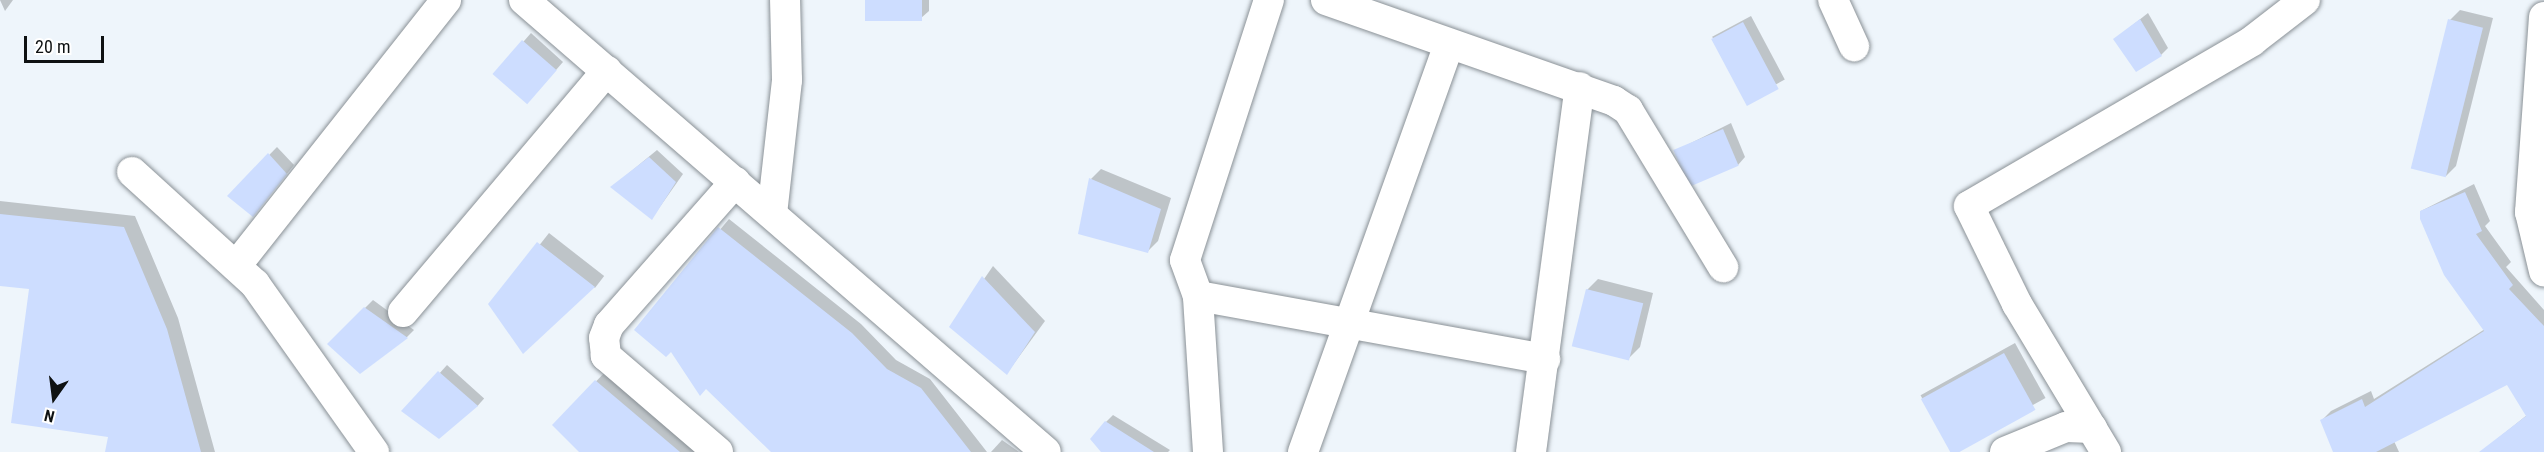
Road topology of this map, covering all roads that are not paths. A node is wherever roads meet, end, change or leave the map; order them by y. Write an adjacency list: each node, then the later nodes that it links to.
1 (446, 0): 16 (street)
2 (524, 0): 11 (street)
3 (785, 0): 15 (street)
4 (1269, 0): 19 (street)
5 (1326, 0): 9 (street)
6 (1833, 0): 10 (street)
7 (2306, 0): 23 (street)
8 (2544, 17): 18 (street)
9 (1449, 45): 12 (street); 21 (street)
10 (1854, 46)
11 (607, 71): 14 (street); 20 (street)
12 (1580, 87): 17 (street); 22 (street)
13 (132, 172): 16 (street)
14 (735, 182): 15 (street); 25 (street)
15 (772, 214): 26 (street)
16 (236, 266): 24 (street)
17 (1723, 267)
18 (2544, 272)
19 (1198, 296): 21 (street); 27 (street)
20 (403, 312)
21 (1352, 324): 22 (street); 28 (street)
22 (1545, 359): 29 (street)
23 (2099, 440): 30 (street)
24 (374, 452)
25 (718, 452)
26 (1046, 452)
27 (1208, 452)
28 (1303, 452)
29 (1531, 452)
30 (2005, 452)

